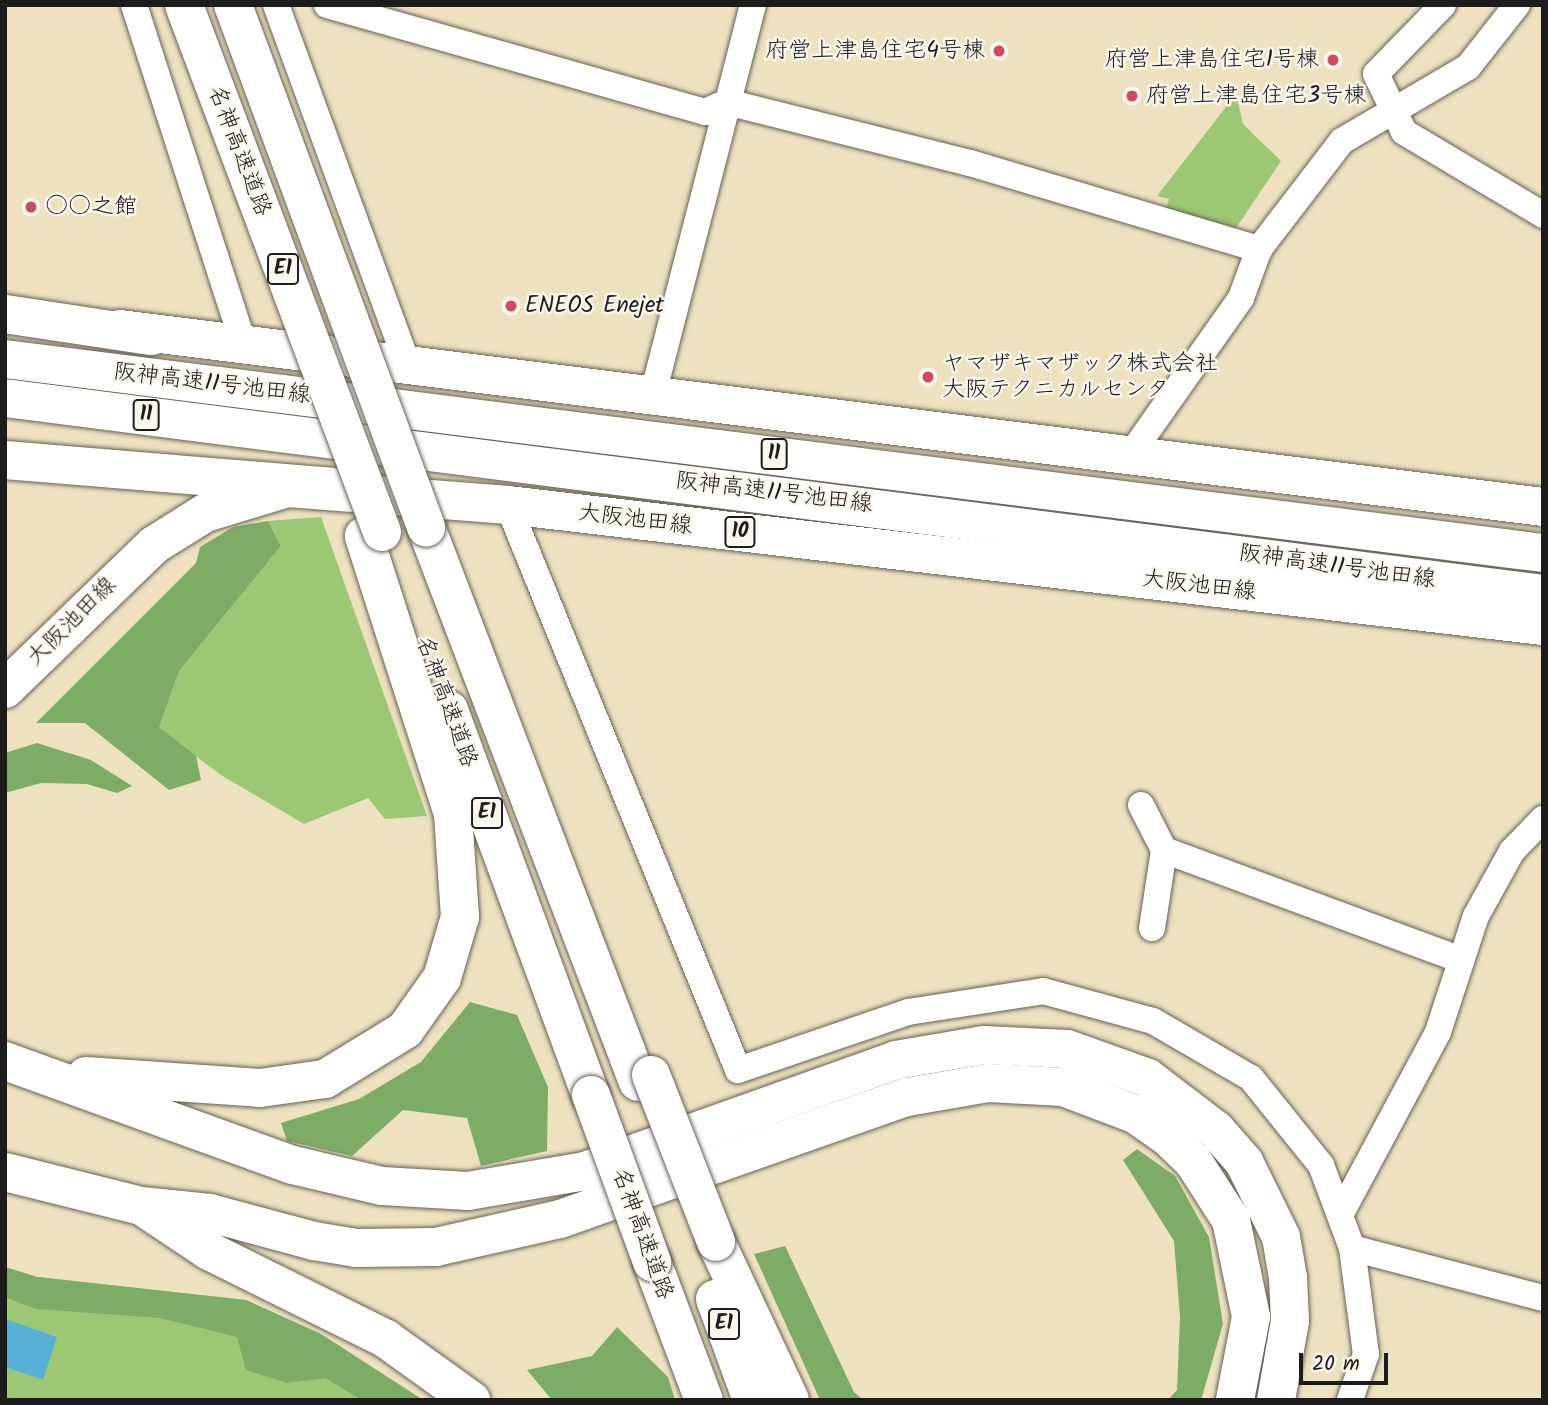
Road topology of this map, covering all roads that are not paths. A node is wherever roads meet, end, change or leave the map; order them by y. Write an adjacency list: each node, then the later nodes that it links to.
1 (134, 5): 16 (street)
2 (182, 5): 30 (main road, 名神高速道路 / E1, bridge)
3 (233, 5): 44 (main road, 名神高速道路 / E1, bridge)
4 (276, 5): 18 (street)
5 (327, 5): 9 (street)
6 (753, 5): 9 (street)
7 (1443, 5): 10 (street)
8 (1517, 5): 10 (street)
9 (727, 102): 12 (street); 20 (street)
10 (1393, 106): 11 (street); 12 (street)
11 (1543, 215)
12 (1259, 249): 23 (street)
13 (5, 304): 15 (main road)
14 (5, 314): 15 (main road)
15 (150, 336): 16 (main road)
16 (245, 348): 18 (main road)
17 (9, 359): 31 (main road, 阪神高速11号池田線 / 11)
18 (409, 368): 20 (main road)
19 (5, 398): 22 (main road, 阪神高速11号池田線 / 11)
20 (652, 398): 23 (main road)
21 (5, 425): 22 (main road)
22 (286, 432): 32 (main road, 阪神高速11号池田線 / 11)
23 (1131, 454): 29 (main road)
24 (5, 460): 25 (main road)
25 (132, 471): 26 (main road); 27 (main road)
26 (5, 479)
27 (334, 487): 28 (main road, 大阪池田線 / 10); 34 (main road, 大阪池田線 / 10)
28 (508, 505): 33 (main road, 大阪池田線 / 10); 43 (street)
29 (1543, 507)
30 (373, 534): 40 (main road); 48 (main road, 名神高速道路 / E1, bridge)
31 (1543, 553)
32 (1543, 594)
33 (1543, 626)
34 (5, 689)
35 (1141, 805): 37 (street)
36 (1543, 819): 39 (street)
37 (1164, 850): 38 (street); 39 (street)
38 (1152, 928)
39 (1461, 960): 43 (street)
40 (20, 1066): 52 (main road)
41 (5, 1172): 42 (main road)
42 (141, 1206): 47 (main road); 51 (main road)
43 (1340, 1215): 45 (street)
44 (706, 1245): 49 (main road, 名神高速道路 / E1); 50 (main road)
45 (1352, 1248): 46 (street); 53 (street)
46 (1543, 1297)
47 (471, 1400)
48 (704, 1400)
49 (752, 1400)
50 (790, 1400)
51 (1235, 1400)
52 (1276, 1400)
53 (1350, 1400)

